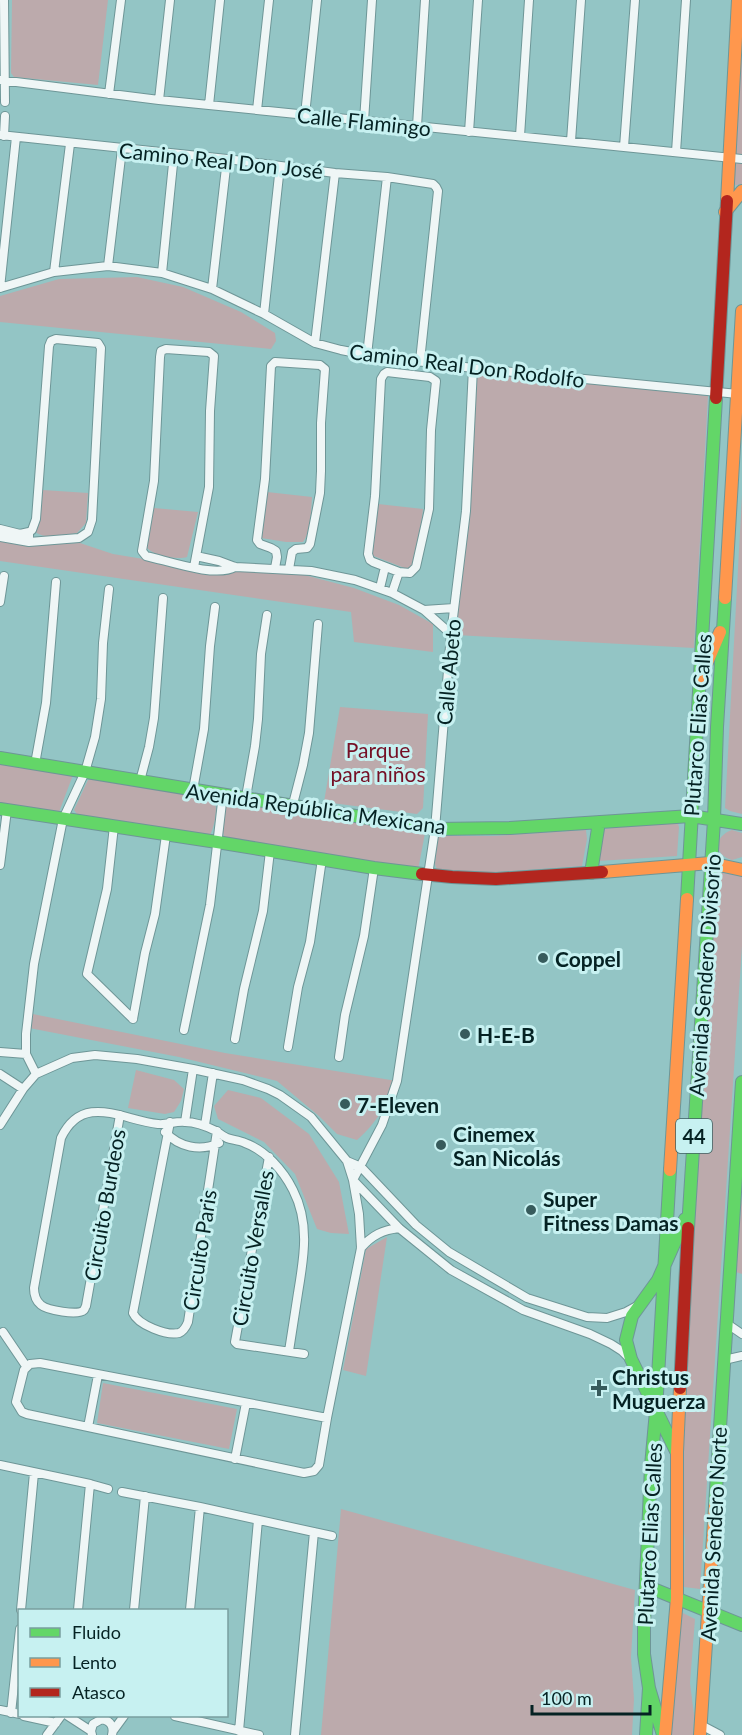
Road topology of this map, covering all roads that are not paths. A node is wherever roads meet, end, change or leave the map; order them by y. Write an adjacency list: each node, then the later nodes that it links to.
1 (4, 0): 15 (street)
2 (121, 0): 16 (street)
3 (170, 0): 17 (street)
4 (220, 0): 19 (street)
5 (269, 0): 20 (street)
6 (317, 0): 21 (street)
7 (372, 0): 23 (street)
8 (424, 0): 24 (street)
9 (478, 0): 25 (street)
10 (529, 0): 27 (street)
11 (580, 0): 29 (street)
12 (635, 0): 31 (street)
13 (686, 0): 33 (street)
14 (738, 0): 35 (main road, Plutarco Elias Calles)
15 (2, 80): 16 (street, Calle Flamingo); 18 (street)
16 (108, 94): 17 (street, Calle Flamingo)
17 (159, 100): 19 (street, Calle Flamingo)
18 (5, 102)
19 (208, 105): 20 (street, Calle Flamingo)
20 (257, 110): 21 (street, Calle Flamingo)
21 (305, 115): 23 (street, Calle Flamingo)
22 (5, 116): 26 (street)
23 (364, 121): 24 (street, Calle Flamingo)
24 (417, 126): 25 (street, Calle Flamingo)
25 (469, 132): 27 (street, Calle Flamingo)
26 (2, 136): 28 (street, Camino Real Don José)
27 (520, 136): 29 (street, Calle Flamingo)
28 (16, 137): 30 (street, Camino Real Don José); 46 (street)
29 (571, 141): 31 (street, Calle Flamingo)
30 (70, 144): 32 (street, Camino Real Don José); 44 (street)
31 (624, 147): 33 (street, Calle Flamingo)
32 (122, 149): 34 (street, Camino Real Don José); 43 (street)
33 (676, 152): 35 (street, Calle Flamingo)
34 (174, 154): 36 (street, Camino Real Don José); 45 (street)
35 (728, 157): 37 (street, Calle Flamingo); 42 (main road, Plutarco Elias Calles)
36 (227, 159): 38 (street, Camino Real Don José); 47 (street)
37 (742, 159)
38 (280, 166): 39 (street, Camino Real Don José); 49 (street)
39 (335, 173): 40 (street, Camino Real Don José); 50 (street)
40 (387, 177): 51 (street); 52 (street, Camino Real Don José)
41 (742, 191): 42 (main road)
42 (725, 212): 54 (main road, Plutarco Elias Calles)
43 (108, 266): 44 (street, Camino Real Don Rodolfo); 45 (street, Camino Real Don Rodolfo)
44 (54, 272): 46 (street, Camino Real Don Rodolfo)
45 (162, 273): 47 (street, Camino Real Don Rodolfo)
46 (0, 288)
47 (212, 289): 49 (street, Camino Real Don Rodolfo)
48 (742, 311): 55 (main road, 44)
49 (264, 314): 50 (street, Camino Real Don Rodolfo)
50 (315, 343): 51 (street, Camino Real Don Rodolfo)
51 (367, 355): 52 (street, Camino Real Don Rodolfo)
52 (420, 362): 53 (street, Camino Real Don Rodolfo)
53 (473, 368): 54 (street, Camino Real Don Rodolfo); 76 (street, Calle Abeto)
54 (716, 392): 55 (street, Camino Real Don Rodolfo); 82 (main road, Plutarco Elias Calles)
55 (738, 394): 56 (main road, 44)
56 (734, 450): 57 (main road); 79 (main road, 44)
57 (742, 462)
58 (0, 529): 60 (street)
59 (0, 537): 60 (street)
60 (29, 537): 60 (street)
61 (196, 556): 62 (street); 62 (street); 63 (street)
62 (194, 567): 63 (street)
63 (235, 567): 65 (street)
64 (386, 567): 67 (street); 67 (street); 70 (street)
65 (275, 568): 66 (street); 66 (street)
66 (289, 569): 70 (street)
67 (403, 573): 72 (street)
68 (4, 576): 74 (street)
69 (56, 582): 84 (street)
70 (380, 588): 72 (street)
71 (109, 589): 85 (street)
72 (392, 593): 77 (street)
73 (163, 598): 86 (street)
74 (0, 602)
75 (215, 607): 87 (street)
76 (454, 608): 77 (street); 81 (street, Calle Abeto)
77 (424, 610): 81 (street)
78 (267, 615): 89 (street)
79 (724, 622): 82 (main road); 94 (main road, 44)
80 (318, 624): 90 (street)
81 (451, 634): 98 (street, Calle Abeto)
82 (700, 679): 92 (main road, Plutarco Elias Calles)
83 (0, 758): 84 (main road, Avenida República Mexicana)
84 (35, 764): 85 (main road, Avenida República Mexicana)
85 (85, 772): 86 (main road, Avenida República Mexicana); 93 (street)
86 (140, 781): 87 (main road, Avenida República Mexicana)
87 (193, 790): 88 (main road, Avenida República Mexicana)
88 (223, 794): 89 (main road, Avenida República Mexicana); 100 (street)
89 (246, 797): 90 (main road, Avenida República Mexicana)
90 (294, 804): 98 (main road, Avenida República Mexicana)
91 (3, 809): 93 (main road); 105 (street)
92 (691, 816): 94 (main road, Avenida República Mexicana); 95 (main road, Avenida República Mexicana); 104 (main road, Plutarco Elias Calles)
93 (63, 819): 97 (main road); 114 (street)
94 (714, 820): 96 (main road, Avenida República Mexicana); 103 (main road, Avenida Sendero Divisorio / 44)
95 (599, 822): 98 (main road, Avenida República Mexicana); 108 (main road)
96 (742, 824)
97 (114, 826): 99 (main road); 99 (street)
98 (435, 829): 109 (street, Calle Abeto)
99 (166, 835): 100 (main road)
100 (217, 842): 101 (main road); 110 (street)
101 (270, 851): 102 (main road); 111 (street)
102 (322, 859): 106 (main road); 112 (street)
103 (710, 863): 104 (main road); 107 (main road); 137 (main road, Avenida Sendero Divisorio / 44)
104 (688, 864): 108 (main road); 140 (main road, Plutarco Elias Calles)
105 (0, 865)
106 (374, 868): 109 (main road); 115 (street)
107 (742, 870)
108 (591, 873): 109 (main road)
109 (427, 875): 135 (street, Calle Abeto)
110 (184, 1030)
111 (235, 1040)
112 (288, 1047)
113 (1, 1054): 114 (street)
114 (26, 1054): 119 (street)
115 (339, 1057)
116 (193, 1069): 117 (street); 119 (street); 125 (street)
117 (213, 1073): 128 (street); 134 (street)
118 (0, 1074): 121 (street)
119 (36, 1074): 121 (street)
120 (742, 1082): 122 (main road, Avenida Sendero Norte / 44)
121 (23, 1089): 127 (street)
122 (741, 1100): 144 (main road, Avenida Sendero Norte / 44)
123 (120, 1115): 123 (street, Circuito Burdeos); 126 (street)
124 (170, 1122): 125 (street); 126 (street); 130 (street, Circuito Paris)
125 (185, 1122): 128 (street)
126 (159, 1124): 130 (street)
127 (0, 1125)
128 (204, 1125): 129 (street)
129 (217, 1131): 131 (street); 132 (street, Circuito Paris)
130 (167, 1134): 132 (street); 132 (street, Circuito Paris)
131 (227, 1138): 132 (street); 133 (street)
132 (215, 1145)
133 (268, 1157): 147 (street, Circuito Versalles); 147 (street, Circuito Versalles)
134 (347, 1161): 135 (street); 136 (street)
135 (361, 1167): 136 (street, Calle Abeto); 141 (street)
136 (353, 1180): 138 (street); 139 (street)
137 (689, 1210): 140 (main road); 158 (main road, Avenida Sendero Divisorio / 44)
138 (399, 1228): 139 (street); 143 (street)
139 (361, 1248): 156 (street)
140 (664, 1266): 142 (main road); 155 (main road, Plutarco Elias Calles)
141 (527, 1298): 142 (street); 143 (street)
142 (640, 1304): 150 (main road)
143 (523, 1310): 150 (street)
144 (726, 1323): 146 (street); 151 (main road, Avenida Sendero Norte / 44)
145 (3, 1332): 152 (street)
146 (742, 1334)
147 (289, 1351): 148 (street)
148 (304, 1354)
149 (742, 1356): 151 (street)
150 (631, 1359): 155 (main road)
151 (724, 1360): 176 (main road, Avenida Sendero Norte / 44)
152 (26, 1366): 153 (street); 157 (street)
153 (98, 1375): 154 (street); 157 (street)
154 (246, 1403): 156 (street); 159 (street)
155 (656, 1411): 158 (main road); 170 (main road, Plutarco Elias Calles)
156 (327, 1418): 159 (street)
157 (88, 1427): 159 (street)
158 (677, 1452): 171 (main road, Avenida Sendero Divisorio / 44)
159 (235, 1459)
160 (0, 1466): 161 (street)
161 (34, 1473): 162 (street); 172 (street)
162 (90, 1484): 163 (street); 173 (street)
163 (108, 1488)
164 (122, 1492): 165 (street)
165 (145, 1496): 166 (street); 174 (street)
166 (200, 1507): 167 (street); 175 (street)
167 (258, 1520): 168 (street); 189 (street)
168 (314, 1532): 169 (street); 194 (street)
169 (332, 1536)
170 (646, 1586): 171 (main road); 179 (main road, Plutarco Elias Calles)
171 (677, 1598): 176 (main road); 196 (main road, Avenida Sendero Norte / 44)
172 (21, 1609)
173 (78, 1609)
174 (135, 1609)
175 (190, 1609)
176 (709, 1611): 177 (main road); 188 (main road, Avenida Sendero Norte / 44)
177 (742, 1625)
178 (18, 1672): 181 (street)
179 (649, 1688): 195 (main road); 196 (main road)
180 (0, 1710): 181 (street)
181 (16, 1714)
182 (35, 1717): 187 (street)
183 (69, 1717): 191 (street)
184 (123, 1717): 190 (street)
185 (182, 1717): 189 (street)
186 (102, 1718): 190 (street); 191 (street)
187 (58, 1719): 192 (street)
188 (701, 1730): 197 (street)
189 (239, 1731): 193 (street)
190 (112, 1733)
191 (92, 1734)
192 (47, 1735)
193 (259, 1735)
194 (295, 1735)
195 (646, 1735)
196 (664, 1735)
197 (720, 1735)

